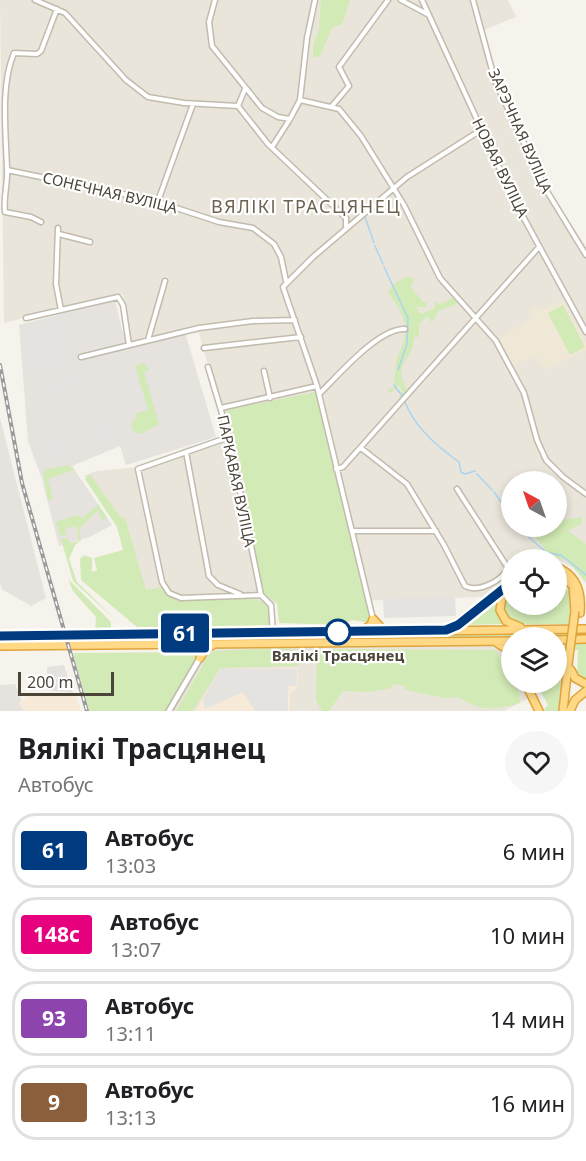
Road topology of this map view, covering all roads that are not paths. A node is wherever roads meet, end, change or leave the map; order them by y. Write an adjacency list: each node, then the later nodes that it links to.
1 (35, 0): 8 (street)
2 (215, 0): 10 (street)
3 (315, 0): 11 (street)
4 (388, 0): 14 (street)
5 (401, 0): 9 (street)
6 (422, 0): 9 (street, НОВАЯ ВУЛІЦА)
7 (472, 0): 29 (street, ЗАРЭЧНАЯ ВУЛІЦА)
8 (57, 9): 12 (street); 18 (street)
9 (429, 15): 16 (street, НОВАЯ ВУЛІЦА)
10 (245, 89): 13 (street); 15 (street)
11 (300, 100): 14 (street); 15 (street)
12 (192, 104): 13 (street); 20 (street)
13 (238, 106): 17 (street)
14 (332, 106): 19 (street)
15 (290, 119): 17 (street)
16 (481, 130): 19 (street); 28 (street, НОВАЯ ВУЛІЦА)
17 (272, 147): 21 (street)
18 (7, 170): 20 (street, СОНЕЧНАЯ ВУЛІЦА); 22 (street)
19 (392, 189): 23 (street); 34 (street)
20 (158, 201): 31 (street, СОНЕЧНАЯ ВУЛІЦА)
21 (346, 218): 23 (street); 25 (street)
22 (40, 222)
23 (352, 224): 25 (street)
24 (58, 228): 26 (street)
25 (344, 230): 31 (street)
26 (58, 234): 27 (street); 32 (street)
27 (90, 242)
28 (539, 247): 34 (street); 37 (street, НОВАЯ ВУЛІЦА)
29 (586, 255)
30 (165, 281): 39 (street)
31 (286, 282): 35 (street, СОНЕЧНАЯ ВУЛІЦА)
32 (61, 310): 33 (street); 40 (street)
33 (26, 318)
34 (475, 318): 50 (street); 54 (street)
35 (296, 320): 38 (street, СОНЕЧНАЯ ВУЛІЦА); 39 (street)
36 (405, 329): 46 (street)
37 (586, 332)
38 (301, 337): 41 (street); 45 (street, СОНЕЧНАЯ ВУЛІЦА)
39 (148, 340): 40 (street)
40 (129, 345): 42 (street)
41 (204, 348)
42 (81, 357)
43 (208, 367): 48 (street, ПАРКАВАЯ ВУЛІЦА)
44 (264, 371): 47 (street)
45 (317, 386): 46 (street, СОНЕЧНАЯ ВУЛІЦА); 47 (street)
46 (319, 394): 52 (street, СОНЕЧНАЯ ВУЛІЦА)
47 (270, 398): 48 (street)
48 (220, 408): 49 (street, ПАРКАВАЯ ВУЛІЦА)
49 (229, 437): 51 (street); 61 (street, ПАРКАВАЯ ВУЛІЦА)
50 (361, 448): 52 (street); 56 (street)
51 (186, 452): 60 (street); 60 (street)
52 (336, 470): 55 (street, СОНЕЧНАЯ ВУЛІЦА)
53 (457, 489): 56 (street)
54 (586, 494)
55 (353, 531): 56 (street); 64 (street, СОНЕЧНАЯ ВУЛІЦА)
56 (436, 531)
57 (567, 572): 62 (highway)
58 (567, 581): 62 (highway)
59 (501, 591): 67 (highway)
60 (241, 594): 61 (street)
61 (261, 596): 72 (street, ПАРКАВАЯ ВУЛІЦА)
62 (577, 612): 83 (highway, bridge)
63 (503, 615): 65 (highway)
64 (373, 619): 70 (highway); 71 (highway)
65 (520, 627)
66 (501, 629): 67 (highway)
67 (446, 630): 71 (highway)
68 (567, 630): 69 (highway)
69 (586, 630)
70 (362, 631): 71 (highway); 72 (highway)
71 (384, 631)
72 (274, 633): 73 (highway); 78 (highway)
73 (0, 636)
74 (586, 639): 75 (highway)
75 (567, 640)
76 (490, 641): 77 (highway); 78 (highway); 82 (highway)
77 (501, 641)
78 (275, 642): 80 (highway)
79 (190, 644): 80 (highway); 81 (highway); 84 (highway)
80 (215, 644): 84 (highway)
81 (0, 646)
82 (501, 646)
83 (571, 656): 85 (highway); 91 (highway)
84 (200, 658): 89 (street)
85 (571, 670): 86 (highway); 91 (highway)
86 (586, 684)
87 (586, 692): 91 (highway)
88 (530, 693): 90 (highway)
89 (169, 711)
90 (539, 711)
91 (566, 711)

